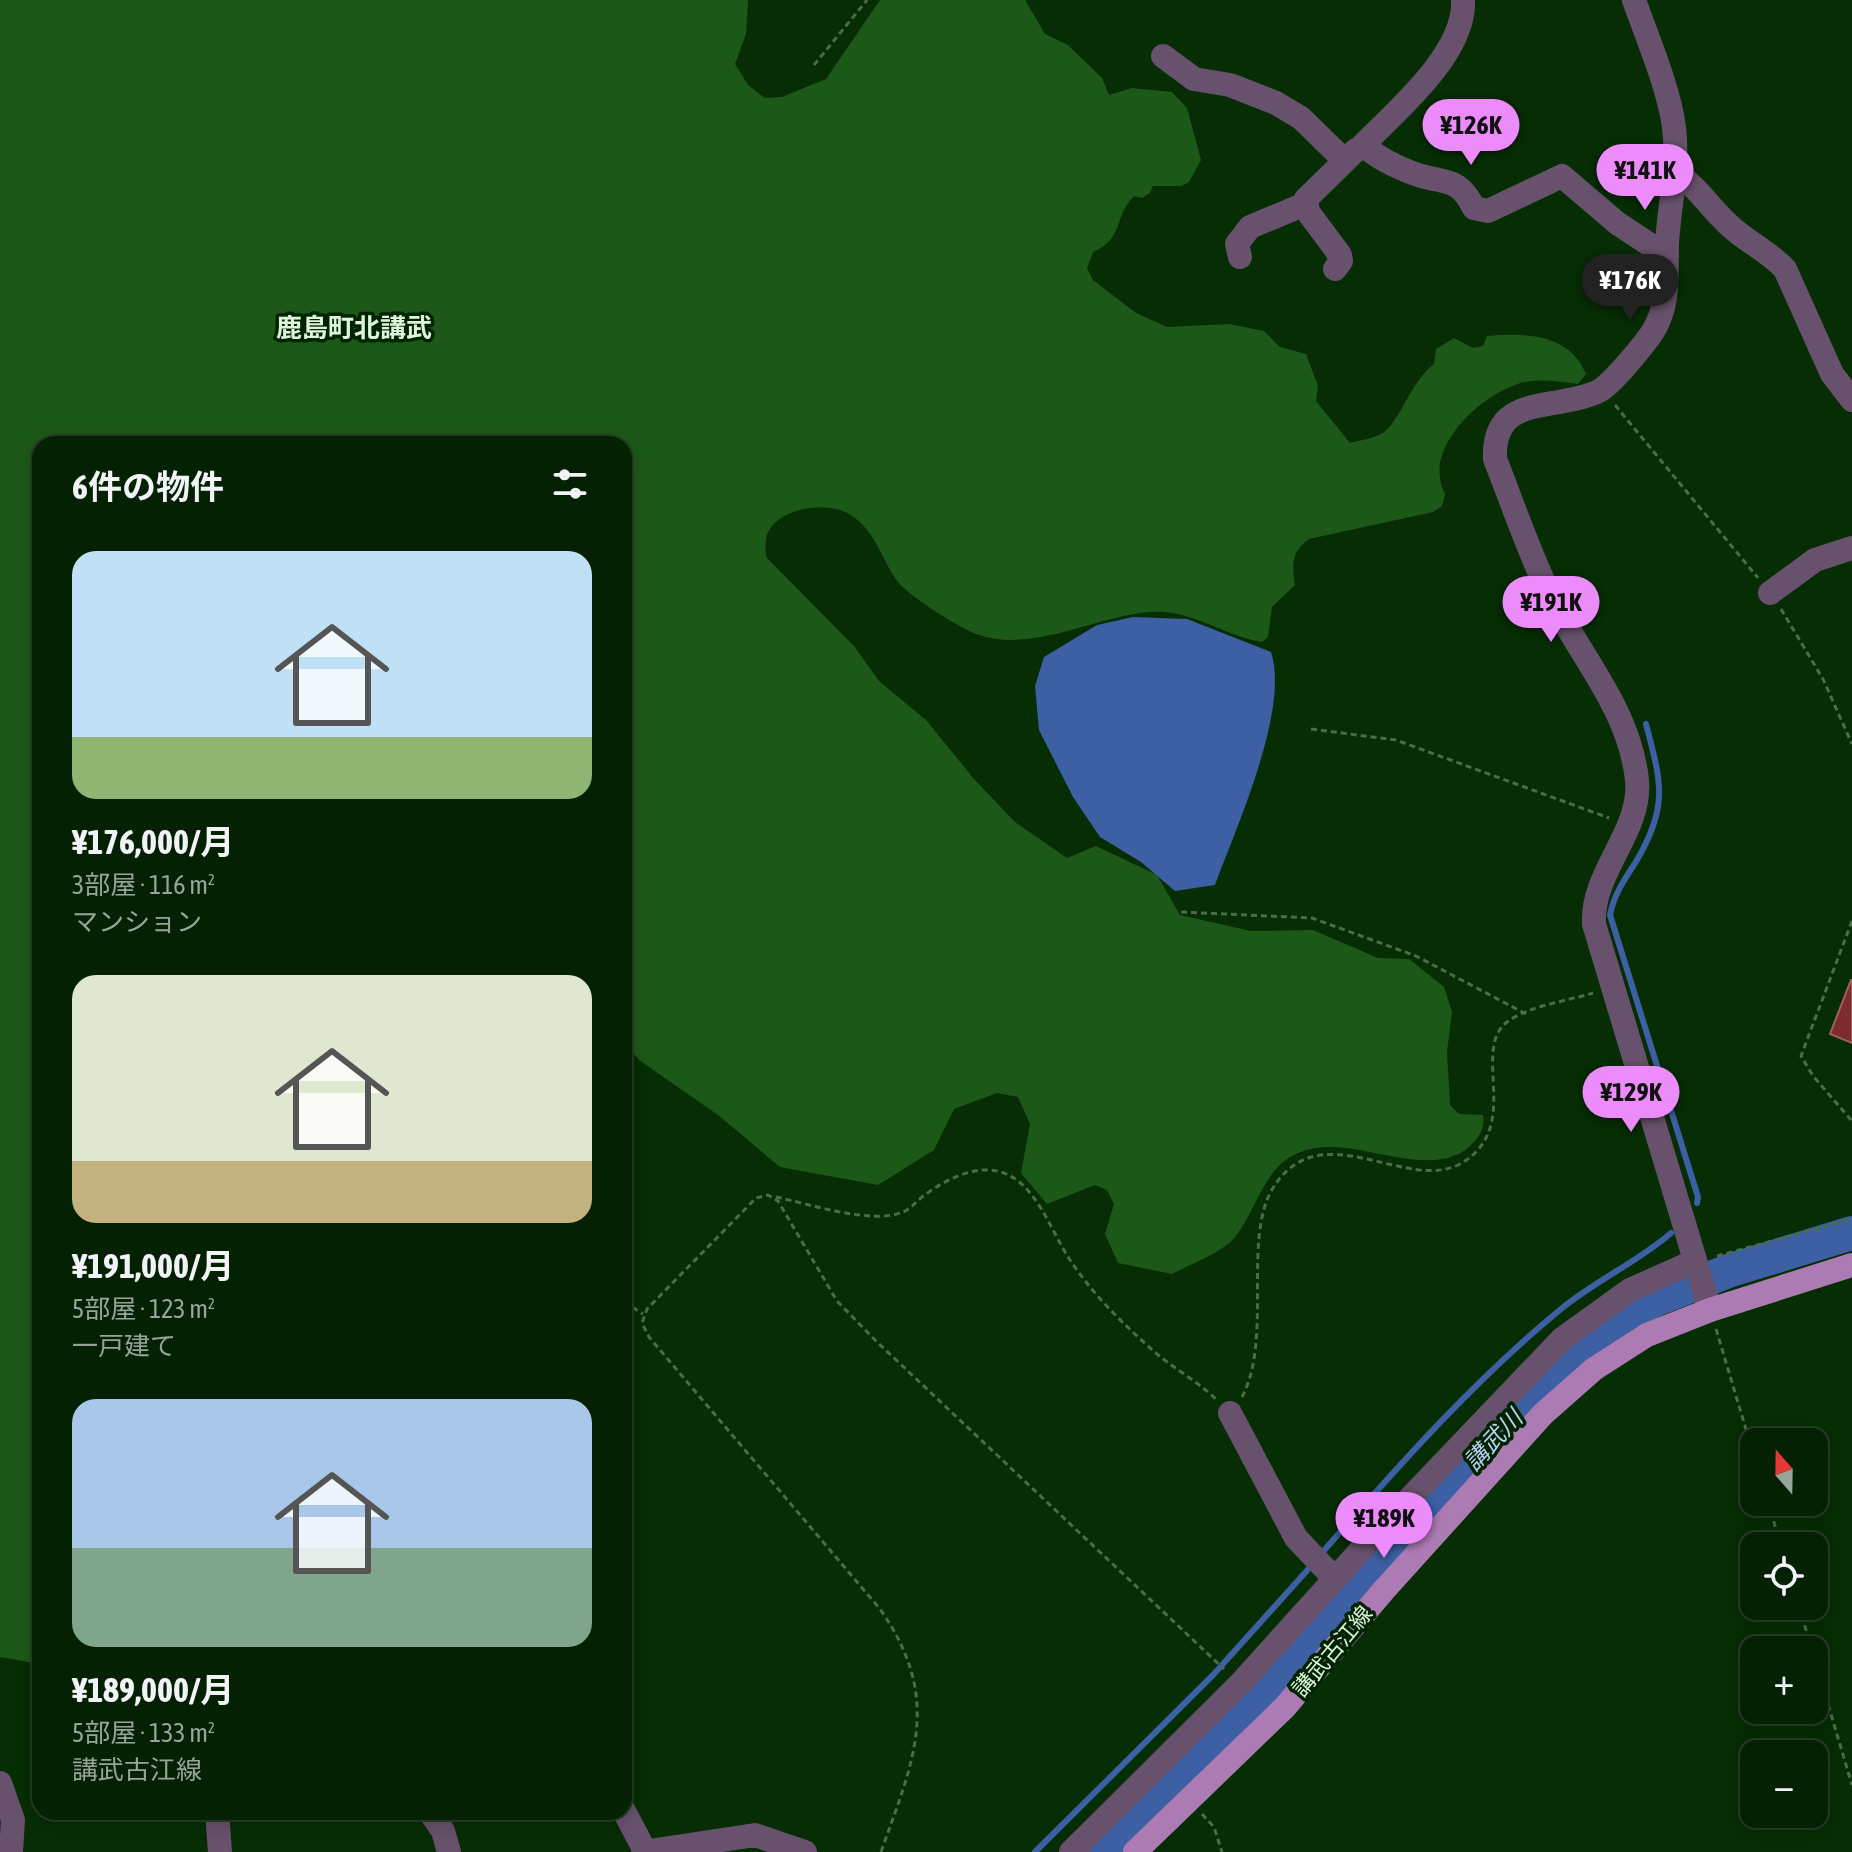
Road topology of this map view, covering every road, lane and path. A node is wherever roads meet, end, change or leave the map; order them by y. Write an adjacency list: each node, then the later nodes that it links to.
1 (867, 0): 5 (path)
2 (1463, 0): 6 (street)
3 (1634, 0): 7 (street)
4 (1163, 56): 6 (street)
5 (814, 65)
6 (1354, 152): 8 (street); 9 (street)
7 (1675, 172): 9 (street); 13 (street)
8 (1305, 204): 10 (street); 11 (street)
9 (1667, 256): 12 (street)
10 (1240, 257)
11 (1335, 269)
12 (1602, 390): 15 (path); 18 (street)
13 (1852, 400)
14 (1852, 548): 15 (street)
15 (1770, 593): 17 (path)
16 (1311, 729): 18 (path)
17 (1852, 744)
18 (1628, 825): 21 (street)
19 (1181, 912): 22 (path)
20 (1852, 921): 23 (path)
21 (1612, 988): 22 (path); 26 (street)
22 (1526, 1014): 31 (path)
23 (1852, 1121)
24 (774, 1197): 30 (path); 31 (path); 34 (path)
25 (1852, 1219): 26 (path)
26 (1695, 1264): 28 (street); 33 (street)
27 (1852, 1265): 28 (main road, 講武古江線)
28 (1708, 1303): 32 (path); 38 (main road, 講武古江線)
29 (632, 1307): 30 (path)
30 (643, 1314): 47 (path)
31 (1230, 1413): 33 (street)
32 (1746, 1428)
33 (1320, 1565): 34 (street)
34 (1240, 1684): 48 (street)
35 (1828, 1704): 37 (path)
36 (0, 1783): 42 (street)
37 (1852, 1785)
38 (1190, 1800): 49 (main road, 講武古江線); 50 (path)
39 (218, 1820): 43 (street)
40 (435, 1820): 44 (street)
41 (628, 1820): 45 (street)
42 (11, 1852)
43 (220, 1852)
44 (449, 1852)
45 (644, 1852): 46 (street)
46 (805, 1852)
47 (881, 1852)
48 (1071, 1852)
49 (1135, 1852)
50 (1222, 1852)

